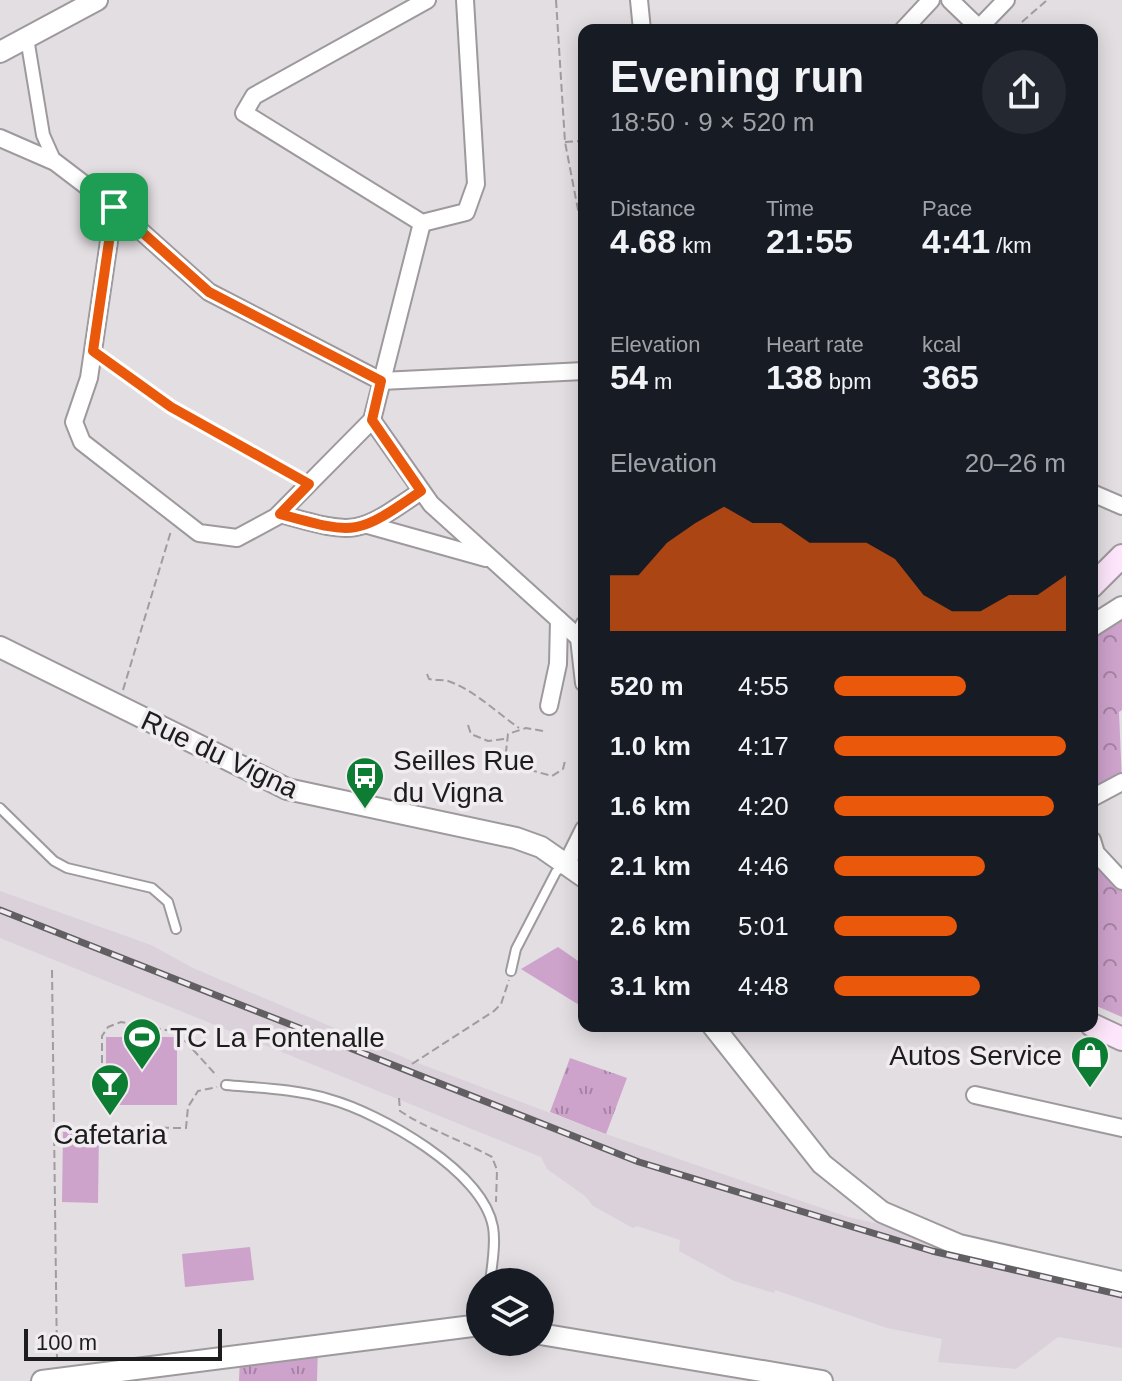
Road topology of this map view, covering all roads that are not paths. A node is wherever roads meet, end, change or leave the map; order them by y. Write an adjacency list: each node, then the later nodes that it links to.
1 (97, 0): 13 (street)
2 (427, 0): 8 (street)
3 (465, 0): 18 (street)
4 (639, 0): 9 (street)
5 (931, 0): 10 (street)
6 (950, 0): 11 (street)
7 (1006, 0): 12 (street)
8 (407, 5): 18 (street)
9 (641, 24)
10 (909, 24)
11 (975, 24)
12 (984, 24)
13 (27, 38): 14 (street); 16 (street)
14 (0, 52)
15 (0, 138): 16 (street)
16 (55, 162): 17 (street)
17 (114, 207): 20 (street); 25 (street)
18 (422, 223): 20 (street)
19 (578, 371): 20 (street)
20 (381, 381): 21 (street)
21 (372, 420): 22 (street); 25 (street)
22 (421, 491): 26 (street); 28 (street)
23 (1098, 496): 24 (street)
24 (1122, 506)
25 (280, 514): 26 (street)
26 (368, 525): 28 (street)
27 (1122, 556): 29 (main road)
28 (491, 560): 31 (street)
29 (1098, 580)
30 (1122, 607): 32 (street)
31 (559, 620): 33 (street); 35 (street)
32 (1098, 622)
33 (578, 629)
34 (0, 647): 41 (street, Rue du Vigna)
35 (549, 706)
36 (1122, 782): 37 (street)
37 (1098, 795)
38 (0, 808): 44 (lane)
39 (578, 841): 41 (street)
40 (1098, 855): 43 (street)
41 (567, 863): 42 (street, Rue du Vigna); 45 (lane)
42 (578, 872)
43 (1122, 881)
44 (176, 929)
45 (511, 971)
46 (1098, 1028): 48 (main road)
47 (722, 1032): 53 (street)
48 (1122, 1039)
49 (226, 1085): 52 (lane)
50 (975, 1095): 51 (street)
51 (1122, 1128)
52 (491, 1268)
53 (1122, 1282)
54 (466, 1327): 56 (street)
55 (554, 1336): 57 (street)
56 (50, 1380)
57 (822, 1381)

